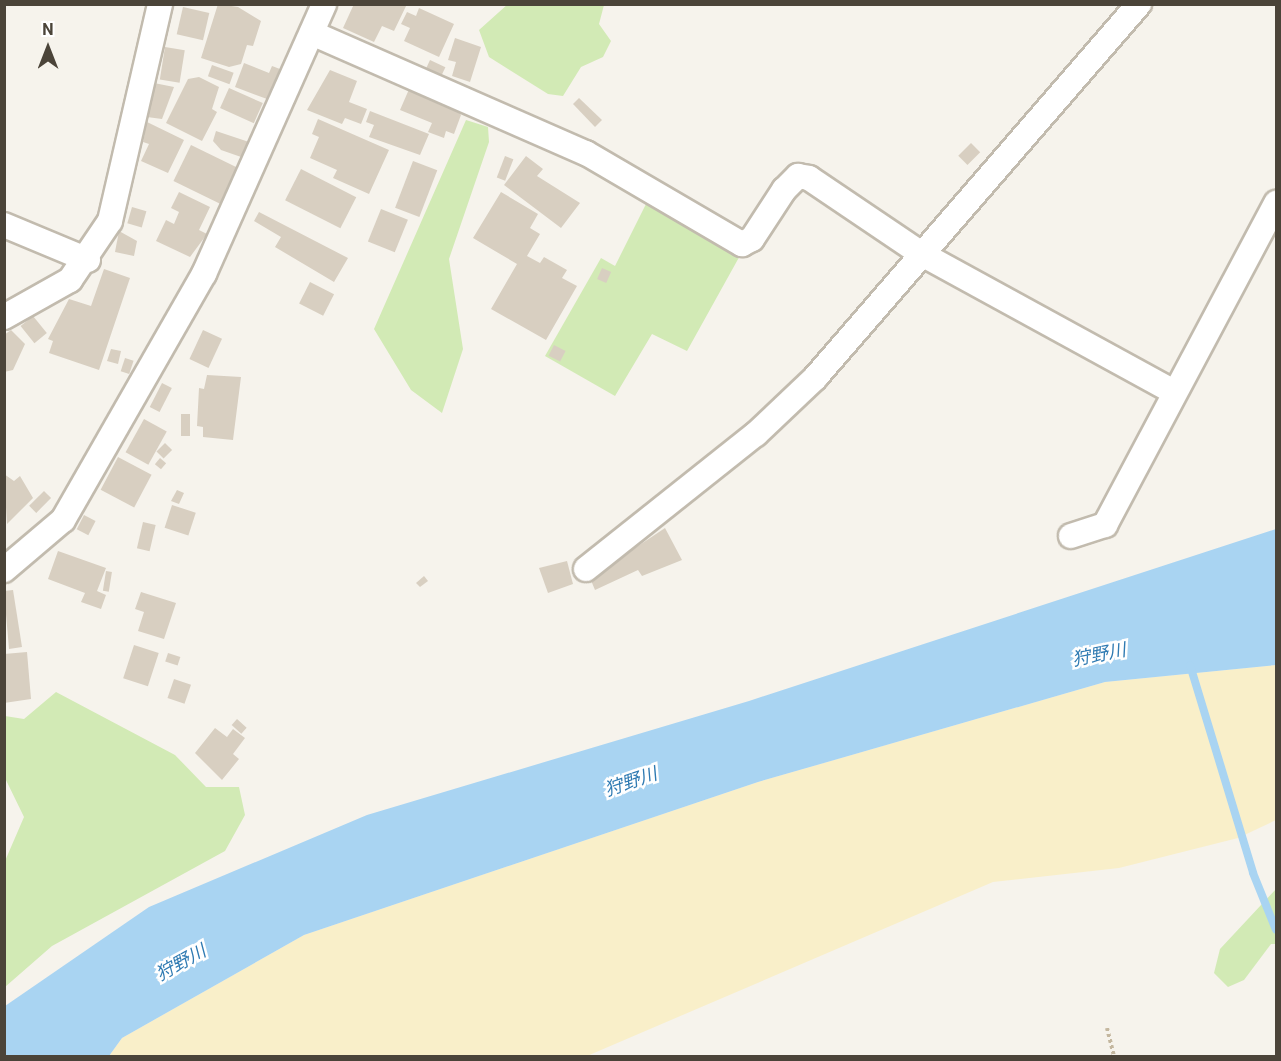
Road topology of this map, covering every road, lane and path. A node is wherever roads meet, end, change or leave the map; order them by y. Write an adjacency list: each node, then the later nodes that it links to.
1 (160, 4): 8 (street)
2 (324, 4): 4 (street)
3 (1140, 4): 7 (street)
4 (312, 33): 7 (street); 13 (street)
5 (1276, 203): 10 (street)
6 (4, 225): 8 (street)
7 (920, 253): 10 (street); 12 (street)
8 (88, 260): 9 (street)
9 (4, 317)
10 (1174, 393): 11 (street)
11 (1071, 536)
12 (586, 569)
13 (4, 570)
14 (1107, 1028): 15 (path)
15 (1114, 1056)

